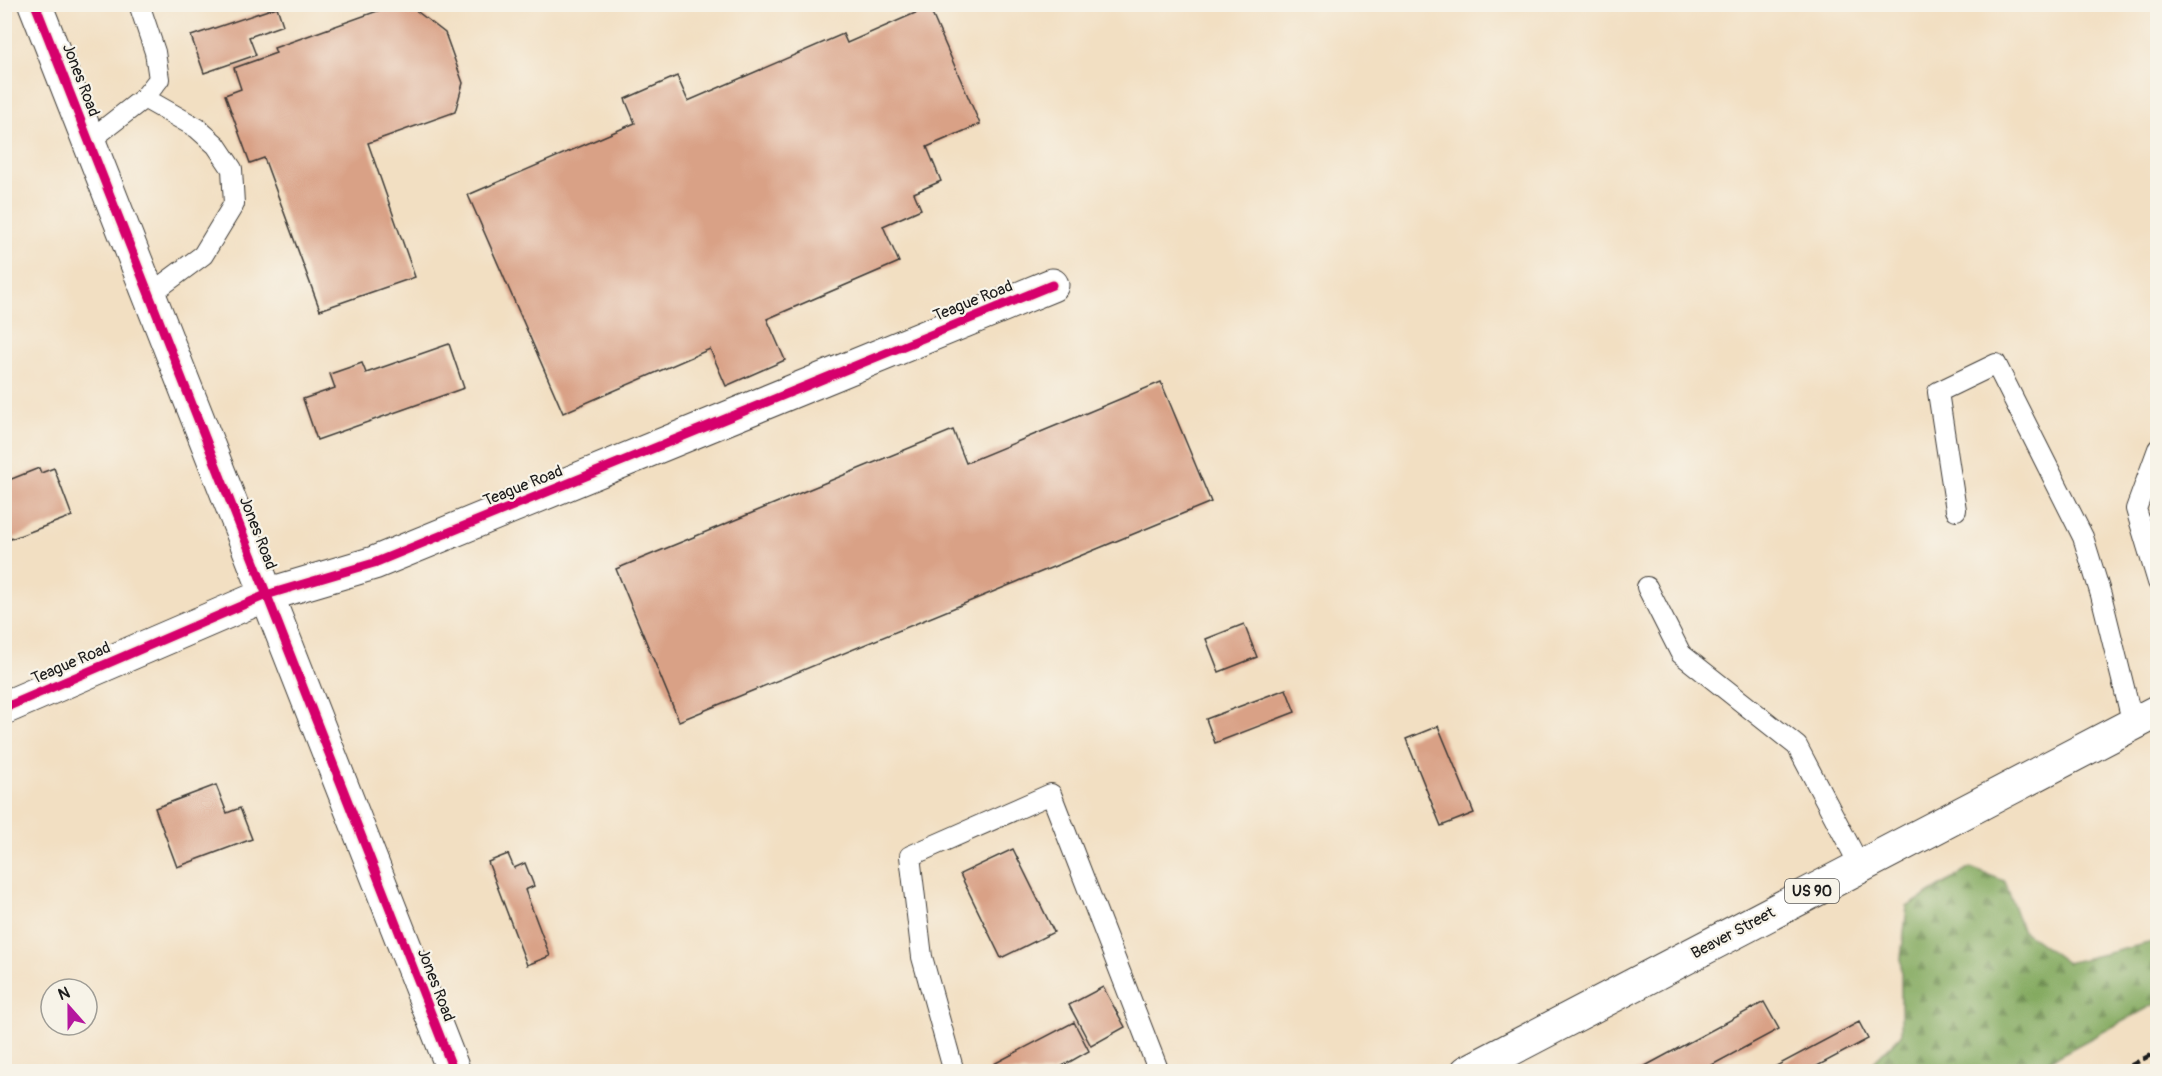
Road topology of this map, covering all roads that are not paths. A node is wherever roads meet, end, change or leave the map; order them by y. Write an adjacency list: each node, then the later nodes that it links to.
1 (35, 4): 4 (street, Jones Road)
2 (139, 4): 3 (lane)
3 (144, 98): 4 (lane); 6 (lane)
4 (89, 141): 6 (street, Jones Road)
5 (1052, 285): 11 (street, Teague Road)
6 (149, 295): 11 (street, Jones Road)
7 (2157, 449): 9 (lane)
8 (1956, 510): 13 (lane)
9 (2157, 582)
10 (1647, 587): 14 (lane)
11 (266, 596): 12 (street, Teague Road); 15 (street, Jones Road)
12 (4, 708)
13 (2145, 718): 14 (street, Beaver Street / US 90)
14 (1860, 866): 18 (street, Beaver Street / US 90)
15 (454, 1071)
16 (954, 1071): 17 (lane)
17 (1159, 1071)
18 (1467, 1071)

